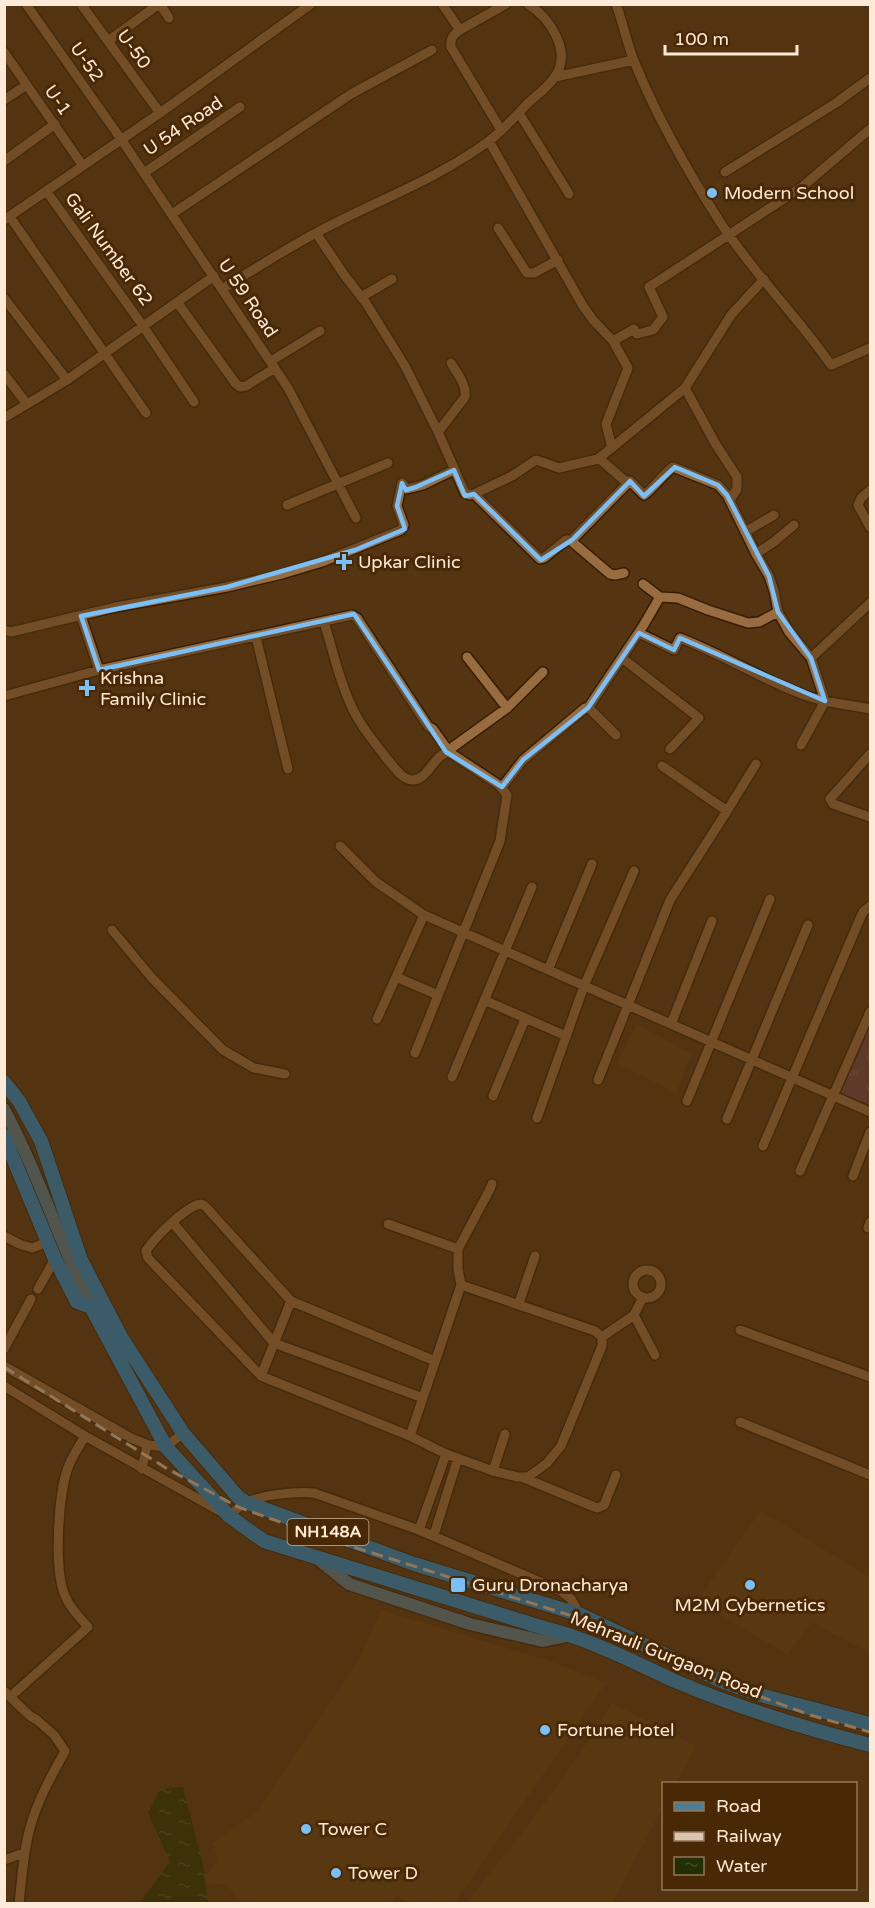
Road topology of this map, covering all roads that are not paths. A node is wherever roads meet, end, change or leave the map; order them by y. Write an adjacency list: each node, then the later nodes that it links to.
1 (26, 4): 26 (street, U-52)
2 (81, 4): 11 (street, U-50)
3 (159, 4): 9 (street); 11 (street)
4 (311, 4): 21 (street)
5 (442, 4): 10 (street)
6 (506, 4): 10 (street)
7 (528, 4): 16 (street)
8 (616, 4): 14 (street)
9 (169, 18)
10 (460, 30): 25 (street)
11 (108, 41): 21 (street, U-50)
12 (432, 50): 34 (street)
13 (4, 52): 23 (street, U-1)
14 (634, 60): 16 (street); 38 (street)
15 (4, 63): 18 (street, U-1)
16 (555, 77): 22 (street)
17 (870, 78): 30 (street)
18 (22, 88): 19 (street); 23 (street, U-1)
19 (4, 100)
20 (240, 107): 31 (street, U 54 Road)
21 (160, 113): 26 (street)
22 (519, 113): 25 (street); 33 (street)
23 (53, 126): 28 (street); 29 (street, U-1)
24 (870, 129): 38 (street)
25 (501, 130): 27 (street)
26 (122, 139): 29 (street); 31 (street, U 59 Road)
27 (489, 141): 37 (street); 39 (street)
28 (4, 161)
29 (81, 168): 32 (street)
30 (725, 172)
31 (144, 173): 34 (street, U 59 Road)
32 (47, 192): 35 (street); 47 (street, Gali Number 62)
33 (569, 194)
34 (172, 214): 40 (street, U 59 Road)
35 (7, 219): 51 (street)
36 (498, 228): 39 (street)
37 (316, 233): 43 (street); 44 (street)
38 (729, 235): 42 (street); 49 (street)
39 (558, 260): 49 (street)
40 (214, 276): 43 (street, U 59 Road); 46 (street)
41 (392, 279): 44 (street)
42 (764, 279): 50 (street); 56 (street)
43 (222, 289): 53 (street, U 59 Road)
44 (361, 297): 61 (street)
45 (4, 298): 55 (street)
46 (177, 302): 47 (street); 53 (street)
47 (143, 326): 51 (street); 57 (street, Gali Number 62)
48 (320, 331): 53 (street)
49 (613, 341): 62 (street)
50 (870, 348)
51 (104, 354): 55 (street); 59 (street)
52 (451, 363): 61 (street)
53 (273, 365): 67 (street, U 59 Road)
54 (4, 374): 58 (street)
55 (67, 380): 58 (street)
56 (686, 388): 62 (street); 70 (street)
57 (194, 402)
58 (27, 404): 60 (street)
59 (146, 413)
60 (4, 418)
61 (438, 432): 65 (street)
62 (612, 448): 63 (street)
63 (598, 459): 66 (street); 69 (street)
64 (388, 464): 67 (street)
65 (454, 470): 69 (street); 84 (street)
66 (630, 481): 70 (street); 77 (street)
67 (338, 483): 71 (street); 73 (street, U 59 Road)
68 (870, 490): 75 (street)
69 (474, 494): 77 (street)
70 (730, 500): 76 (street)
71 (287, 505)
72 (774, 515): 76 (street)
73 (356, 518)
74 (794, 525): 78 (street)
75 (870, 527)
76 (745, 532): 78 (street)
77 (571, 541): 79 (street)
78 (756, 554): 83 (street)
79 (624, 573)
80 (643, 584): 81 (street)
81 (660, 597): 83 (street); 87 (street)
82 (870, 603): 91 (street)
83 (778, 612): 91 (street)
84 (81, 616): 86 (street); 92 (street)
85 (324, 622): 88 (street); 102 (street); 102 (street)
86 (4, 630)
87 (639, 633): 90 (street); 95 (street)
88 (256, 637): 92 (street); 106 (street)
89 (467, 657): 96 (street)
90 (622, 658): 97 (street); 101 (street)
91 (811, 658): 95 (street)
92 (99, 670): 94 (street)
93 (543, 672): 96 (street)
94 (4, 696)
95 (825, 701): 98 (street); 100 (street)
96 (507, 708): 102 (street)
97 (588, 708): 99 (street); 107 (street)
98 (870, 709)
99 (616, 735)
100 (801, 745)
101 (670, 749)
102 (447, 751): 107 (street)
103 (870, 754): 109 (street)
104 (756, 764): 108 (street)
105 (662, 766): 108 (street)
106 (288, 769)
107 (502, 787): 120 (street)
108 (727, 811): 127 (street)
109 (870, 817)
110 (340, 846): 116 (street)
111 (592, 864): 122 (street)
112 (634, 871): 124 (street)
113 (532, 886): 121 (street)
114 (770, 899): 133 (street)
115 (870, 906): 138 (street)
116 (424, 915): 120 (street); 123 (street)
117 (712, 921): 131 (street)
118 (808, 925): 135 (street)
119 (111, 930): 136 (street)
120 (463, 933): 121 (street); 125 (street)
121 (506, 952): 122 (street); 126 (street)
122 (548, 970): 124 (street)
123 (396, 976): 125 (street); 129 (street)
124 (584, 986): 127 (street); 132 (street)
125 (438, 995): 134 (street)
126 (484, 999): 130 (street); 137 (street)
127 (627, 1005): 131 (street); 139 (street)
128 (870, 1012): 141 (street)
129 (377, 1019)
130 (525, 1019): 132 (street); 142 (street)
131 (671, 1024): 133 (street)
132 (566, 1036): 146 (street)
133 (712, 1042): 135 (street); 143 (street)
134 (415, 1053)
135 (751, 1059): 138 (street); 147 (street)
136 (285, 1074)
137 (452, 1077)
138 (792, 1077): 141 (street); 150 (street)
139 (598, 1080)
140 (4, 1082): 181 (highway, Mehrauli Gurgaon Road / NH148A)
141 (833, 1095): 145 (street); 151 (street)
142 (493, 1096)
143 (687, 1101)
144 (4, 1109): 167 (main road)
145 (870, 1112)
146 (537, 1118)
147 (727, 1119)
148 (870, 1132): 152 (street)
149 (4, 1136): 157 (highway, Mehrauli Gurgaon Road / NH148A)
150 (763, 1146)
151 (800, 1171)
152 (852, 1176)
153 (492, 1184): 158 (street)
154 (173, 1222): 165 (street); 171 (street); 176 (street)
155 (388, 1224): 158 (street)
156 (4, 1236): 157 (street)
157 (48, 1242): 160 (highway, Mehrauli Gurgaon Road / NH148A)
158 (458, 1249): 161 (street)
159 (535, 1256): 166 (street)
160 (55, 1259): 162 (street); 167 (highway, Mehrauli Gurgaon Road / NH148A)
161 (461, 1285): 166 (street); 174 (street)
162 (38, 1289)
163 (643, 1297): 168 (street)
164 (31, 1299): 172 (street)
165 (291, 1301): 171 (street); 174 (street)
166 (519, 1303): 170 (street)
167 (91, 1307): 186 (highway, Mehrauli Gurgaon Road / NH148A)
168 (634, 1315): 170 (street); 173 (street)
169 (740, 1330): 177 (street)
170 (602, 1337): 193 (street)
171 (274, 1343): 176 (street); 179 (street)
172 (4, 1348)
173 (655, 1355)
174 (435, 1361): 179 (street)
175 (4, 1366): 185 (street)
176 (261, 1376): 184 (street)
177 (870, 1377)
178 (4, 1386): 183 (street)
179 (423, 1398): 184 (street)
180 (740, 1422): 192 (street)
181 (183, 1433): 186 (street); 194 (highway, Mehrauli Gurgaon Road / NH148A)
182 (505, 1434): 190 (street)
183 (85, 1436): 189 (street); 199 (street)
184 (410, 1436): 187 (street)
185 (147, 1444): 186 (street); 189 (street)
186 (166, 1447): 195 (highway, Mehrauli Gurgaon Road / NH148A)
187 (446, 1454): 188 (street); 196 (street)
188 (458, 1458): 190 (street); 197 (street)
189 (142, 1468): 195 (street)
190 (493, 1471): 193 (street)
191 (616, 1475): 193 (street)
192 (870, 1475)
193 (524, 1478)
194 (245, 1502): 195 (street); 196 (street); 198 (highway, Mehrauli Gurgaon Road / NH148A)
195 (229, 1516): 201 (highway, Mehrauli Gurgaon Road / NH148A)
196 (419, 1530): 197 (street)
197 (434, 1535): 198 (street)
198 (580, 1615): 200 (highway, Mehrauli Gurgaon Road / NH148A)
199 (7, 1694): 202 (street)
200 (870, 1724)
201 (870, 1745)
202 (24, 1853): 203 (street); 204 (street)
203 (4, 1860)
204 (19, 1904)

